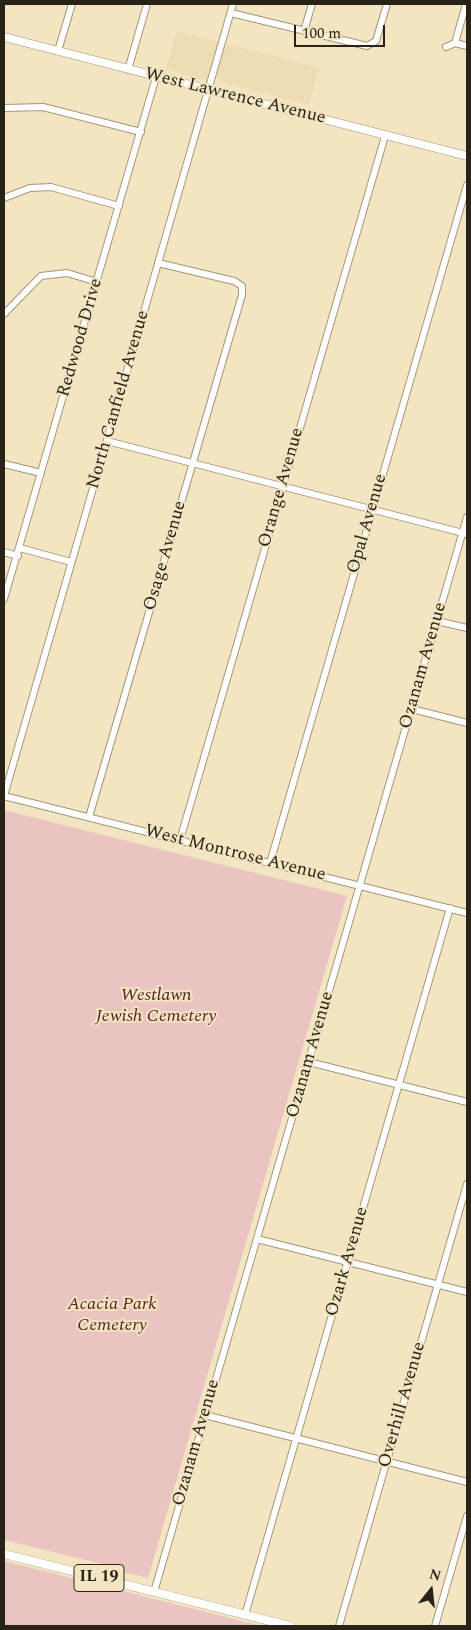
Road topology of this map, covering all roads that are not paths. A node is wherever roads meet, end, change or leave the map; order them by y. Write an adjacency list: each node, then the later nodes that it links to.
1 (72, 4): 13 (street)
2 (147, 4): 14 (street)
3 (233, 4): 7 (street, North Canfield Avenue)
4 (312, 4): 8 (street)
5 (388, 4): 8 (street)
6 (466, 4): 10 (street)
7 (230, 13): 8 (street); 16 (street, North Canfield Avenue)
8 (304, 31)
9 (4, 37): 13 (main road, West Lawrence Avenue)
10 (455, 43): 11 (street); 12 (street)
11 (467, 46)
12 (446, 47)
13 (58, 51): 14 (main road, West Lawrence Avenue)
14 (128, 70): 15 (main road, West Lawrence Avenue)
15 (156, 77): 16 (main road, West Lawrence Avenue); 18 (street, Redwood Drive)
16 (208, 90): 19 (main road, West Lawrence Avenue); 24 (street, North Canfield Avenue)
17 (4, 108): 18 (street)
18 (141, 132): 23 (street, Redwood Drive)
19 (385, 136): 20 (main road, West Lawrence Avenue); 31 (street, Orange Avenue)
20 (467, 156)
21 (467, 185): 32 (street, Opal Avenue)
22 (4, 198): 23 (street)
23 (118, 206): 25 (street, Redwood Drive)
24 (158, 262): 27 (street, North Canfield Avenue); 28 (street, Osage Avenue)
25 (97, 282): 26 (street); 30 (street, Redwood Drive)
26 (4, 314)
27 (107, 441): 28 (street); 38 (street, North Canfield Avenue)
28 (193, 463): 31 (street); 45 (street, Osage Avenue)
29 (4, 464): 30 (street)
30 (40, 473): 35 (street, Redwood Drive)
31 (283, 486): 32 (street); 46 (street, Orange Avenue)
32 (373, 509): 34 (street); 47 (street, Opal Avenue)
33 (467, 517): 34 (street, Ozanam Avenue)
34 (465, 533): 40 (street, Ozanam Avenue)
35 (20, 548): 37 (street, Redwood Drive); 38 (street)
36 (4, 552): 37 (street)
37 (18, 556): 39 (street, Redwood Drive)
38 (71, 562): 44 (street, North Canfield Avenue)
39 (4, 599)
40 (437, 621): 41 (street); 42 (street, Ozanam Avenue)
41 (467, 628)
42 (412, 709): 43 (street); 48 (street, Ozanam Avenue)
43 (467, 723)
44 (4, 796): 45 (street, West Montrose Avenue)
45 (89, 817): 46 (street, West Montrose Avenue)
46 (180, 840): 47 (street, West Montrose Avenue)
47 (270, 863): 48 (street, West Montrose Avenue)
48 (360, 886): 49 (street, West Montrose Avenue); 51 (street, Ozanam Avenue)
49 (450, 908): 50 (street, West Montrose Avenue); 52 (street, Ozark Avenue)
50 (467, 912)
51 (309, 1062): 52 (street); 55 (street, Ozanam Avenue)
52 (399, 1085): 53 (street); 56 (street, Ozark Avenue)
53 (467, 1102)
54 (467, 1184): 57 (street, Overhill Avenue)
55 (257, 1239): 56 (street); 59 (street, Ozanam Avenue)
56 (348, 1262): 57 (street); 60 (street, Ozark Avenue)
57 (438, 1284): 58 (street); 61 (street, Overhill Avenue)
58 (467, 1292)
59 (205, 1415): 60 (street); 65 (street, Ozanam Avenue)
60 (296, 1438): 61 (street); 66 (street, Ozark Avenue)
61 (387, 1462): 62 (street); 68 (street, Overhill Avenue)
62 (467, 1482)
63 (467, 1516): 69 (street)
64 (4, 1554): 65 (main road, IL 19)
65 (154, 1592): 66 (main road, IL 19)
66 (245, 1615): 67 (main road, IL 19)
67 (290, 1626)
68 (339, 1626)
69 (435, 1626)

